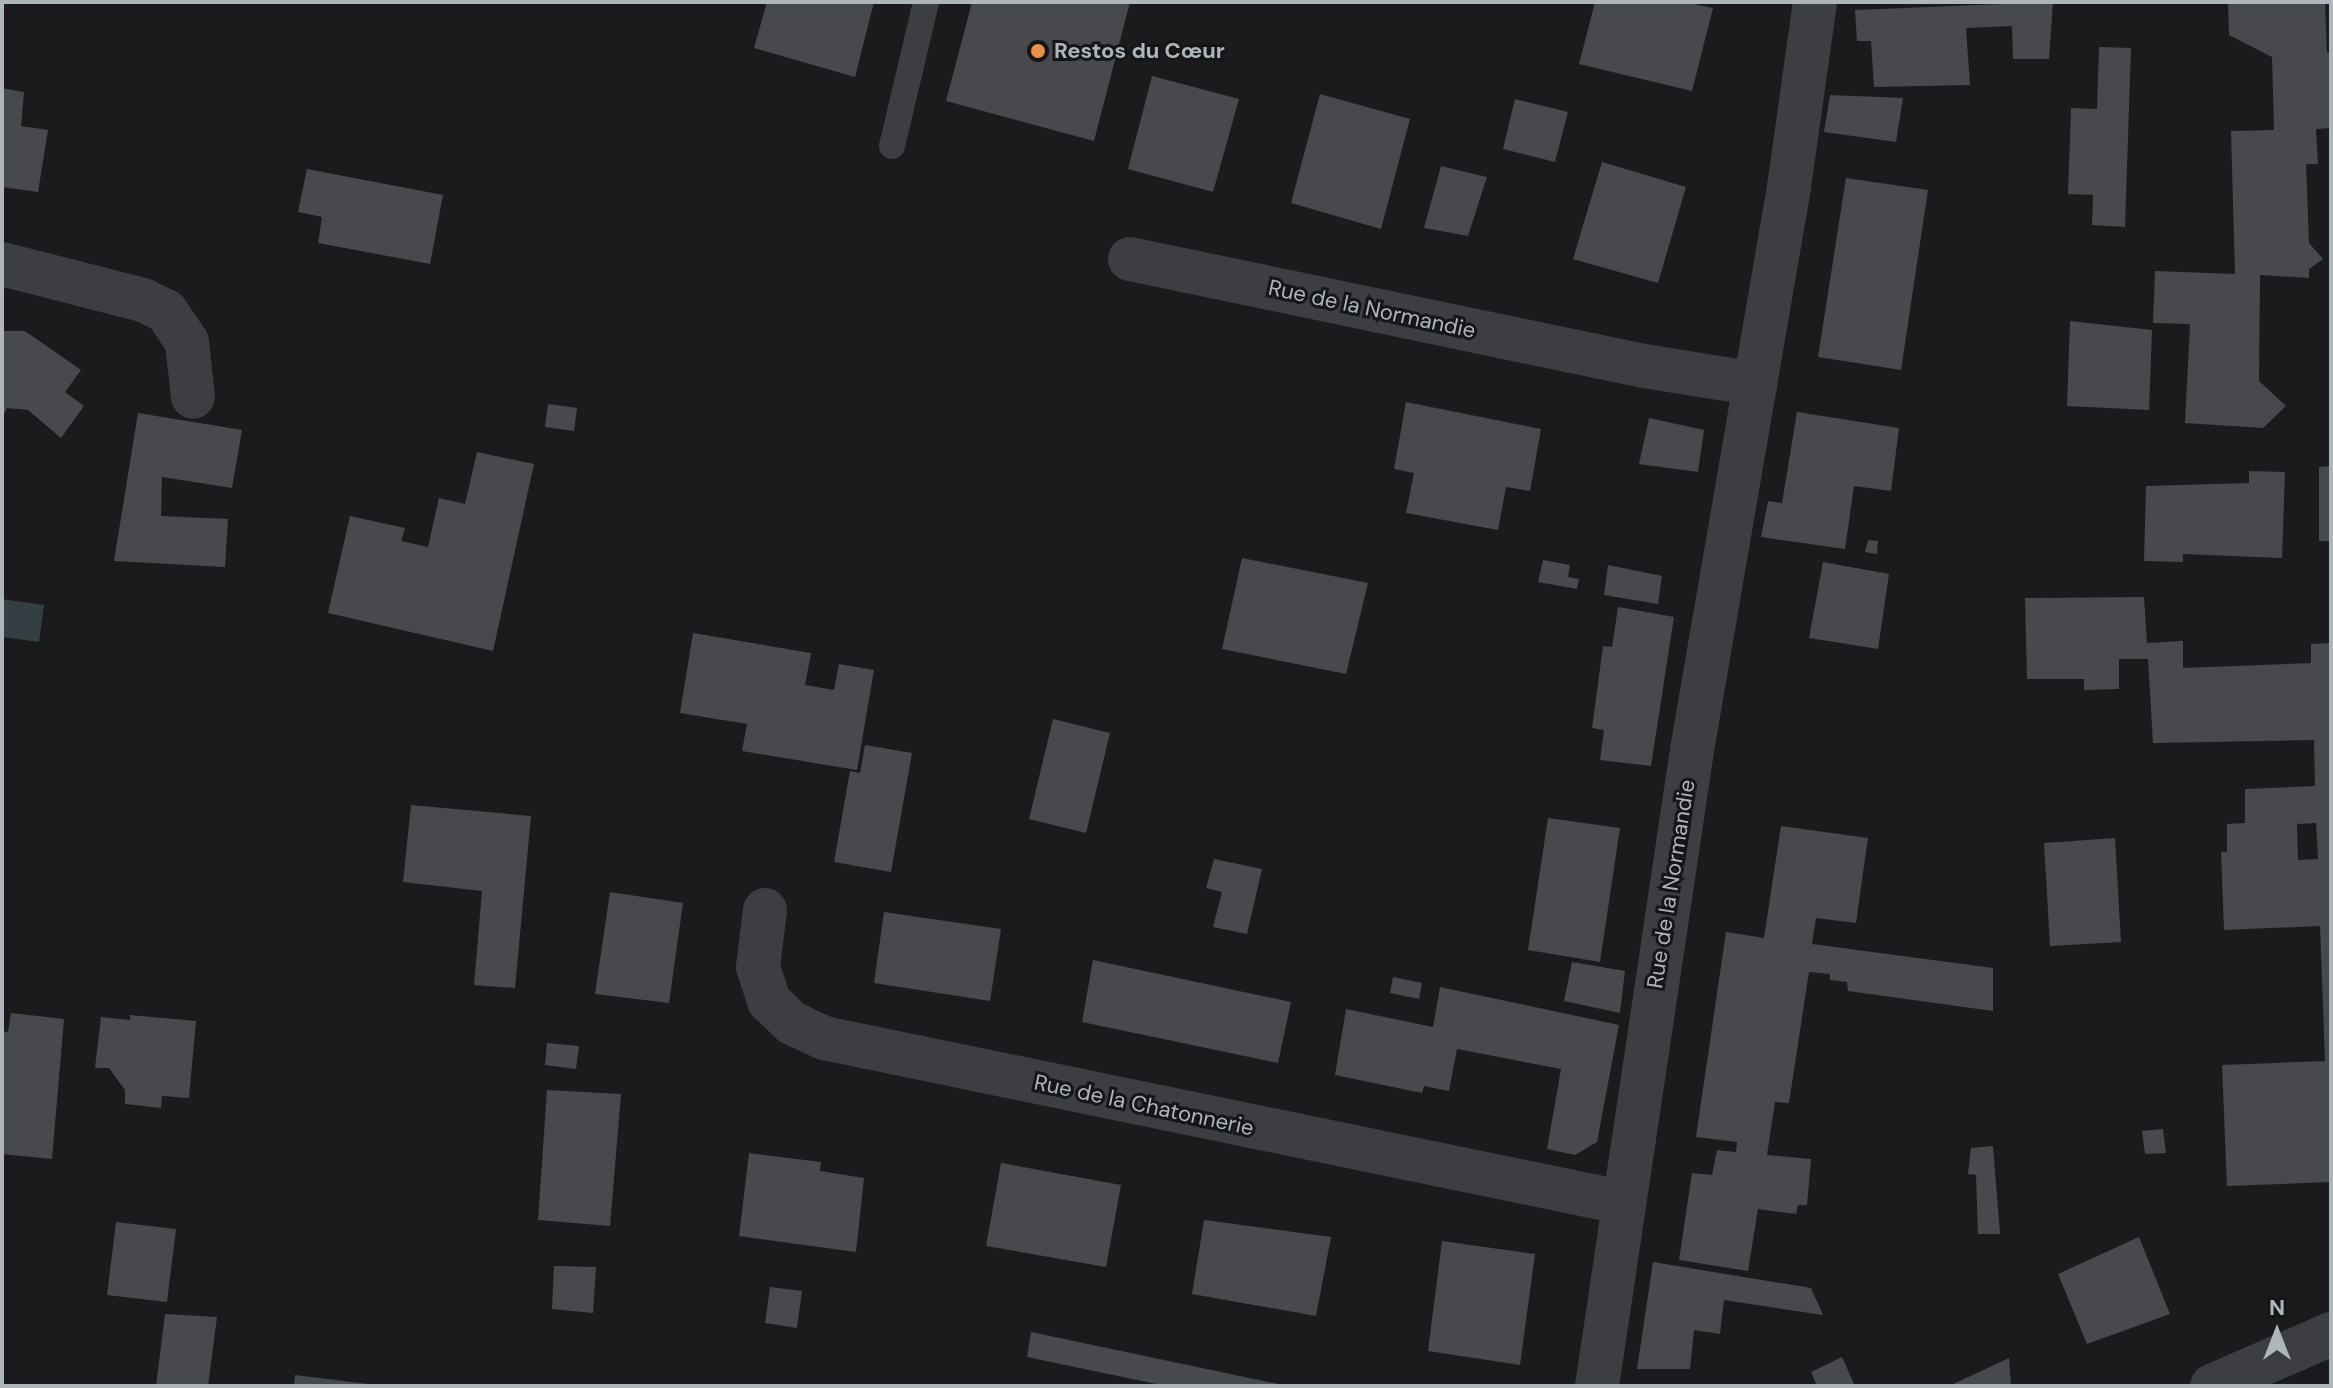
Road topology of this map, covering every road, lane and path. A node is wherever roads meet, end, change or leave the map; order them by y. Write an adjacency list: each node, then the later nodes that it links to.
1 (926, 2): 3 (lane)
2 (1815, 2): 6 (street, Rue de la Normandie)
3 (892, 146)
4 (1130, 259): 6 (street, Rue de la Normandie)
5 (2, 264): 7 (street)
6 (1756, 384): 9 (street, Rue de la Normandie)
7 (193, 397)
8 (765, 910): 9 (street, Rue de la Chatonnerie)
9 (1621, 1202): 11 (street, Rue de la Normandie)
10 (2331, 1334): 12 (street)
11 (1597, 1386)
12 (2212, 1386)

